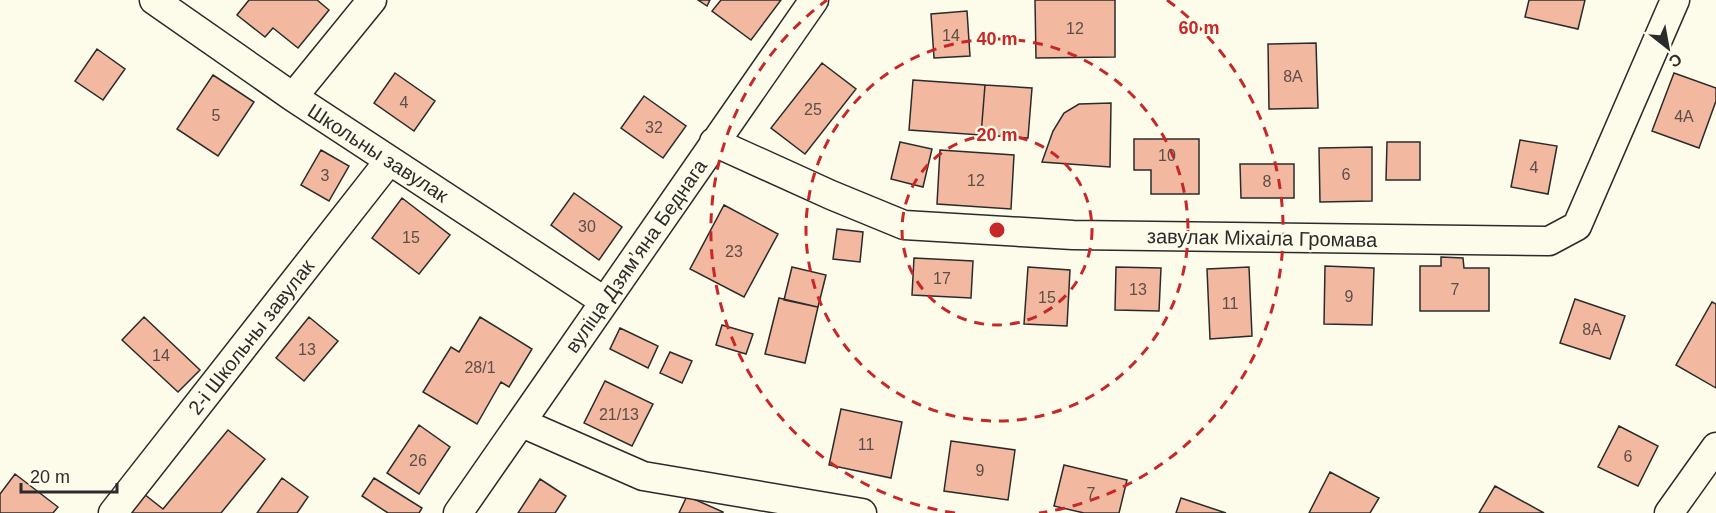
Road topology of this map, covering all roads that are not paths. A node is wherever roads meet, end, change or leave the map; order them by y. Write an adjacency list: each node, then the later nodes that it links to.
1 (154, 0): 5 (street, Школьны завулак)
2 (372, 0): 5 (street)
3 (814, 0): 6 (street, вуліца Дзямʼяна Беднага)
4 (1676, 0): 6 (street, завулак Міхаіла Громава)
5 (293, 97): 7 (street, Школьны завулак)
6 (714, 142): 8 (street, вуліца Дзямʼяна Беднага)
7 (389, 161): 8 (street, Школьны завулак); 12 (street, 2-і Школьны завулак)
8 (604, 301): 9 (street, вуліца Дзямʼяна Беднага)
9 (522, 423): 11 (street); 13 (street, вуліца Дзямʼяна Беднага)
10 (1716, 447): 15 (street)
11 (757, 505): 14 (street)
12 (113, 513)
13 (458, 513)
14 (862, 513)
15 (1669, 513)

